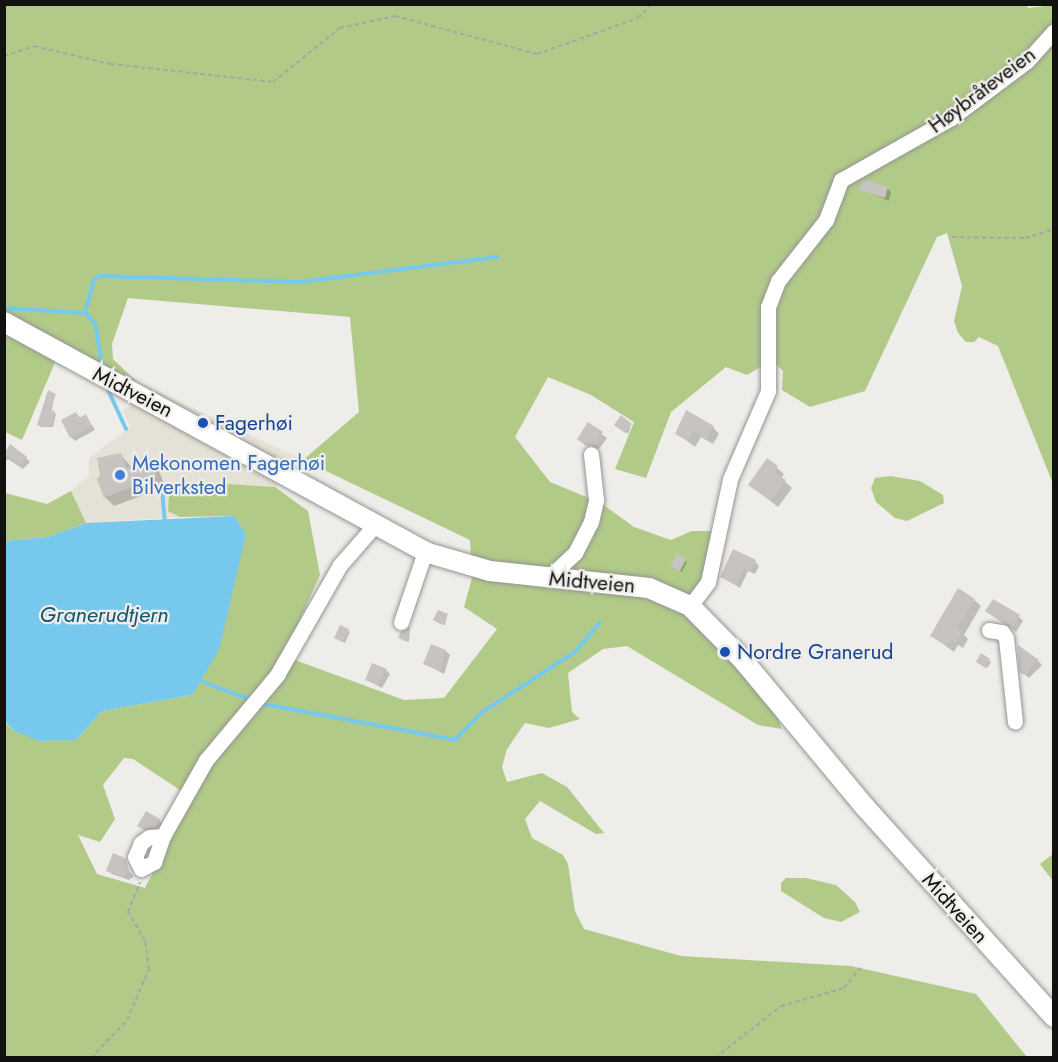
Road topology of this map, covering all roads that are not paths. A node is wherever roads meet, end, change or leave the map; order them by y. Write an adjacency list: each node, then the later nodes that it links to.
1 (1053, 31): 7 (street, Høybråteveien)
2 (4, 322): 4 (main road, Midtveien)
3 (591, 454): 6 (street)
4 (374, 526): 5 (main road, Midtveien); 11 (street)
5 (425, 552): 6 (main road, Midtveien); 8 (street)
6 (548, 578): 7 (main road, Midtveien)
7 (690, 606): 12 (main road, Midtveien)
8 (401, 622)
9 (989, 630): 10 (street)
10 (1015, 722)
11 (147, 869)
12 (1053, 1017)

